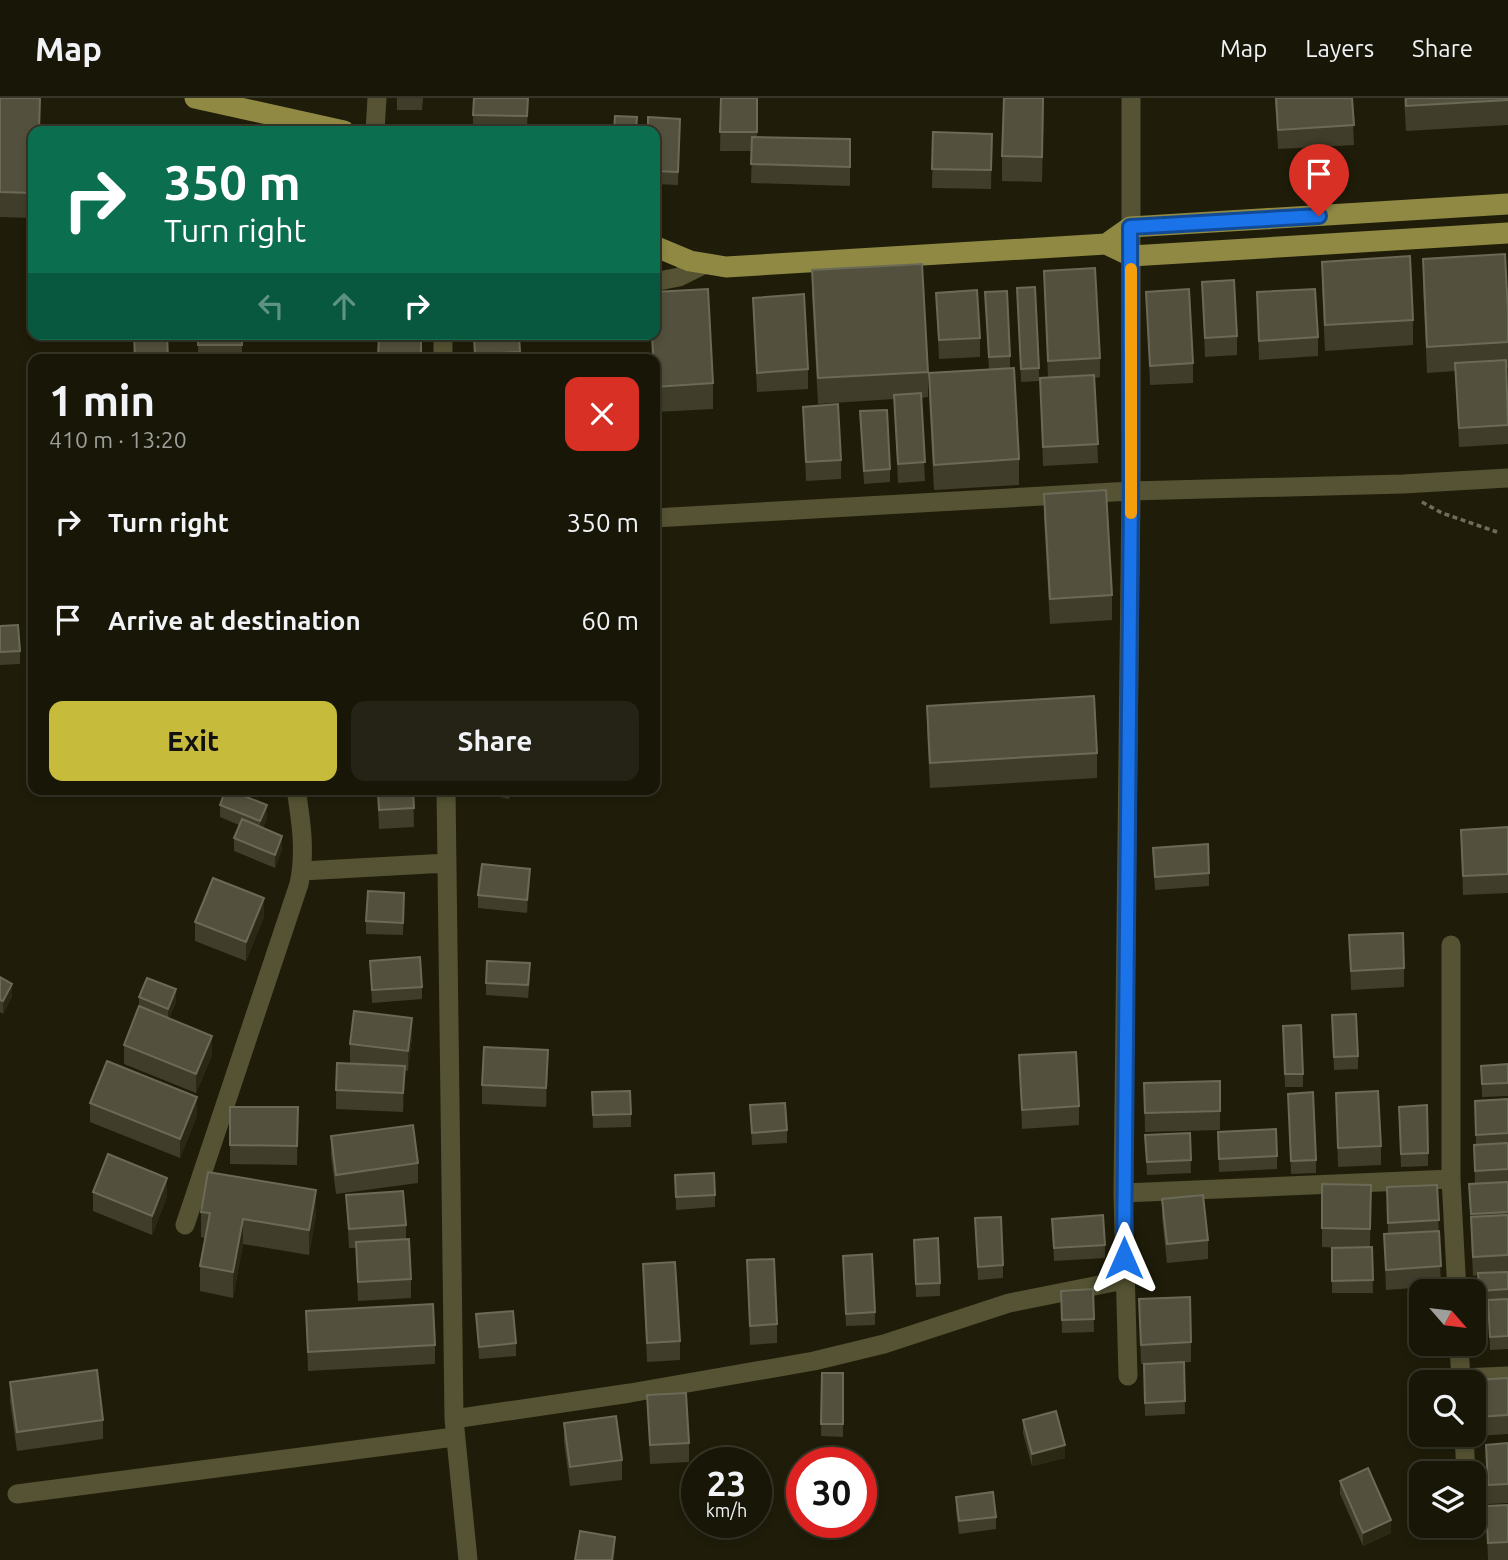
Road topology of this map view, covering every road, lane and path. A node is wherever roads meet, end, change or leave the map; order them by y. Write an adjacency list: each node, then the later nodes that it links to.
1 (195, 98): 4 (main road)
2 (377, 98): 5 (street)
3 (1131, 98): 7 (street)
4 (321, 126)
5 (375, 126)
6 (1508, 204): 7 (main road)
7 (1130, 227): 9 (main road); 11 (street)
8 (1508, 233): 11 (main road)
9 (1106, 244): 11 (main road); 12 (main road)
10 (660, 248): 12 (main road)
11 (1131, 256): 16 (street)
12 (703, 265): 13 (street)
13 (660, 281)
14 (1508, 478): 15 (street)
15 (1403, 484): 16 (street); 18 (path)
16 (1131, 491): 17 (street); 25 (street)
17 (660, 518)
18 (1497, 532)
19 (297, 795): 22 (street)
20 (446, 795): 21 (street)
21 (447, 863): 22 (street); 32 (street)
22 (302, 871): 26 (street)
23 (1451, 945): 24 (street)
24 (1451, 1179): 25 (street); 27 (street)
25 (1124, 1193): 28 (street)
26 (185, 1225)
27 (1456, 1279)
28 (1124, 1280): 29 (street); 32 (street)
29 (1128, 1376)
30 (1508, 1376): 31 (street)
31 (1486, 1378)
32 (454, 1428): 33 (street); 34 (street)
33 (17, 1494)
34 (468, 1560)

